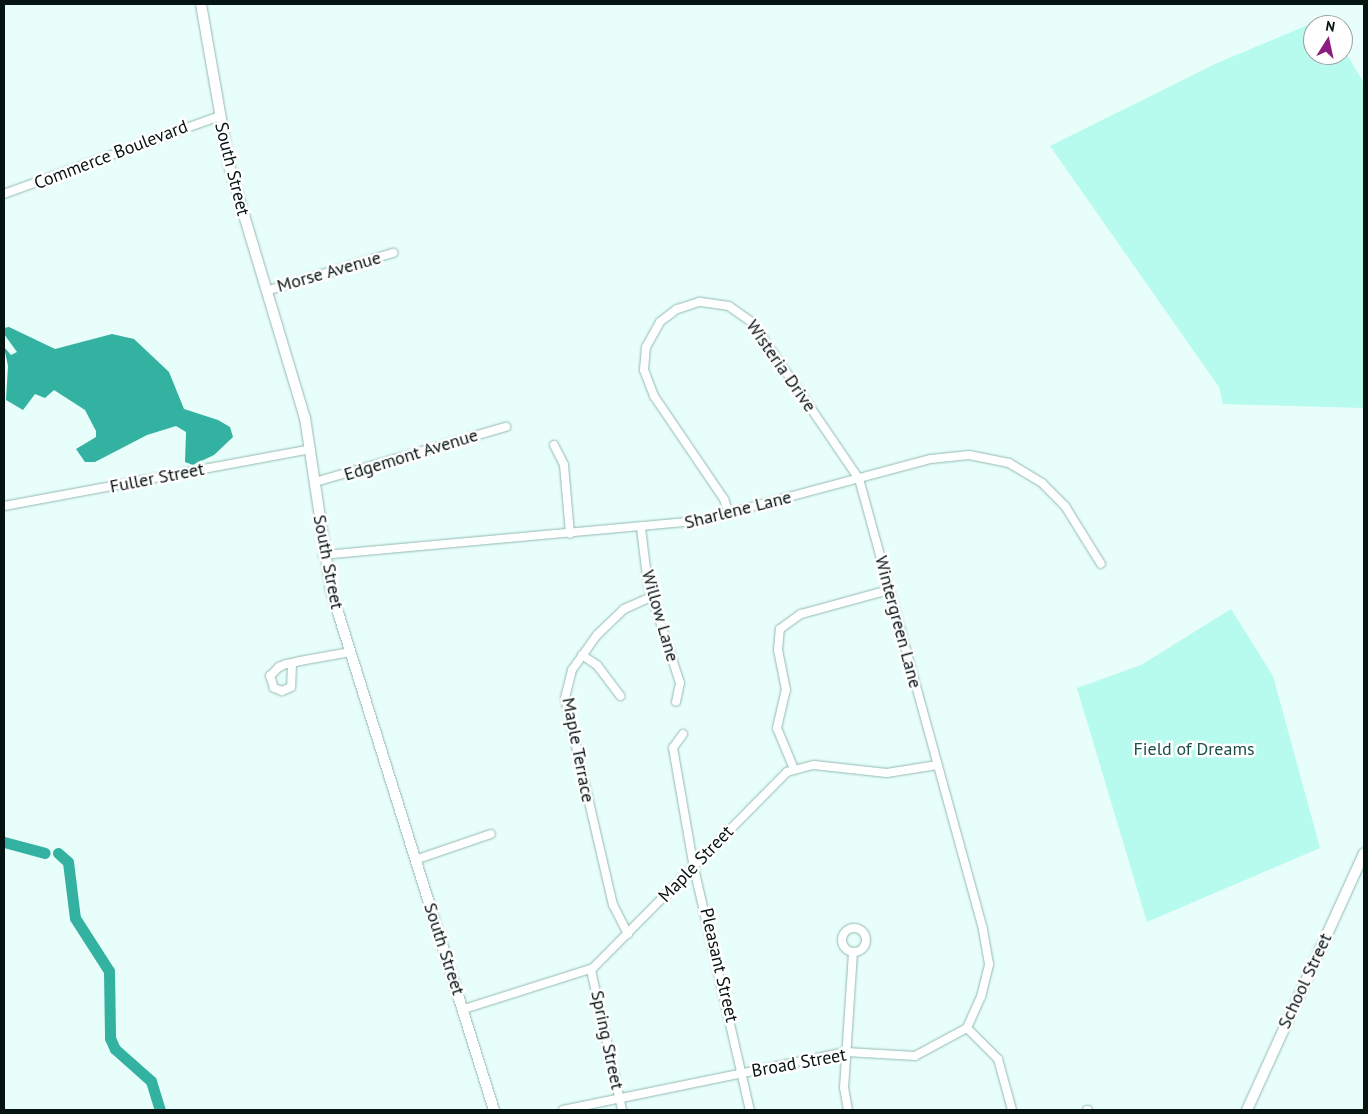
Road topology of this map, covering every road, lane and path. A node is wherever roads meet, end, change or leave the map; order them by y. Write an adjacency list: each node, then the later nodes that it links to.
1 (201, 4): 2 (main road, South Street)
2 (219, 116): 3 (street, Commerce Boulevard); 5 (main road, South Street)
3 (4, 194)
4 (393, 253): 5 (street, Morse Avenue)
5 (266, 290): 8 (main road, South Street)
6 (506, 427): 10 (street, Edgemont Avenue)
7 (554, 445): 14 (street)
8 (311, 449): 10 (main road, South Street); 11 (street, Fuller Street)
9 (859, 479): 12 (street, Sharlene Lane); 12 (street, Wisteria Drive); 16 (street, Sharlene Lane); 17 (street, Wintergreen Lane)
10 (314, 482): 15 (main road, South Street)
11 (4, 506)
12 (729, 514): 13 (street, Sharlene Lane)
13 (641, 528): 14 (street, Sharlene Lane); 18 (street, Willow Lane)
14 (570, 534): 15 (street, Sharlene Lane)
15 (323, 554): 19 (main road, South Street)
16 (1101, 564)
17 (890, 590): 25 (street, Wintergreen Lane); 26 (street)
18 (651, 597): 20 (street, Maple Terrace); 23 (street, Willow Lane)
19 (350, 652): 21 (street); 29 (main road, South Street)
20 (582, 655): 22 (street); 31 (street, Maple Terrace)
21 (292, 662): 21 (street)
22 (620, 696)
23 (676, 702)
24 (683, 734): 30 (street, Pleasant Street)
25 (937, 765): 26 (street, Maple Street); 35 (street)
26 (794, 769): 30 (street, Maple Street)
27 (491, 834): 29 (street)
28 (1364, 853): 45 (main road, School Street)
29 (415, 860): 34 (main road, South Street)
30 (694, 868): 31 (street, Maple Street); 37 (street, Pleasant Street)
31 (628, 934): 33 (street, Maple Street)
32 (853, 952): 36 (street)
33 (591, 970): 34 (street, Maple Street); 38 (street, Spring Street)
34 (464, 1009): 39 (main road, South Street)
35 (967, 1028): 36 (street, Broad Street); 44 (street)
36 (846, 1052): 37 (street, Broad Street); 43 (street)
37 (743, 1072): 38 (street, Broad Street); 42 (street, Pleasant Street)
38 (619, 1098): 40 (street, Broad Street); 41 (street, Spring Street)
39 (494, 1110)
40 (563, 1110)
41 (622, 1110)
42 (750, 1110)
43 (848, 1110)
44 (1012, 1110)
45 (1247, 1110)

